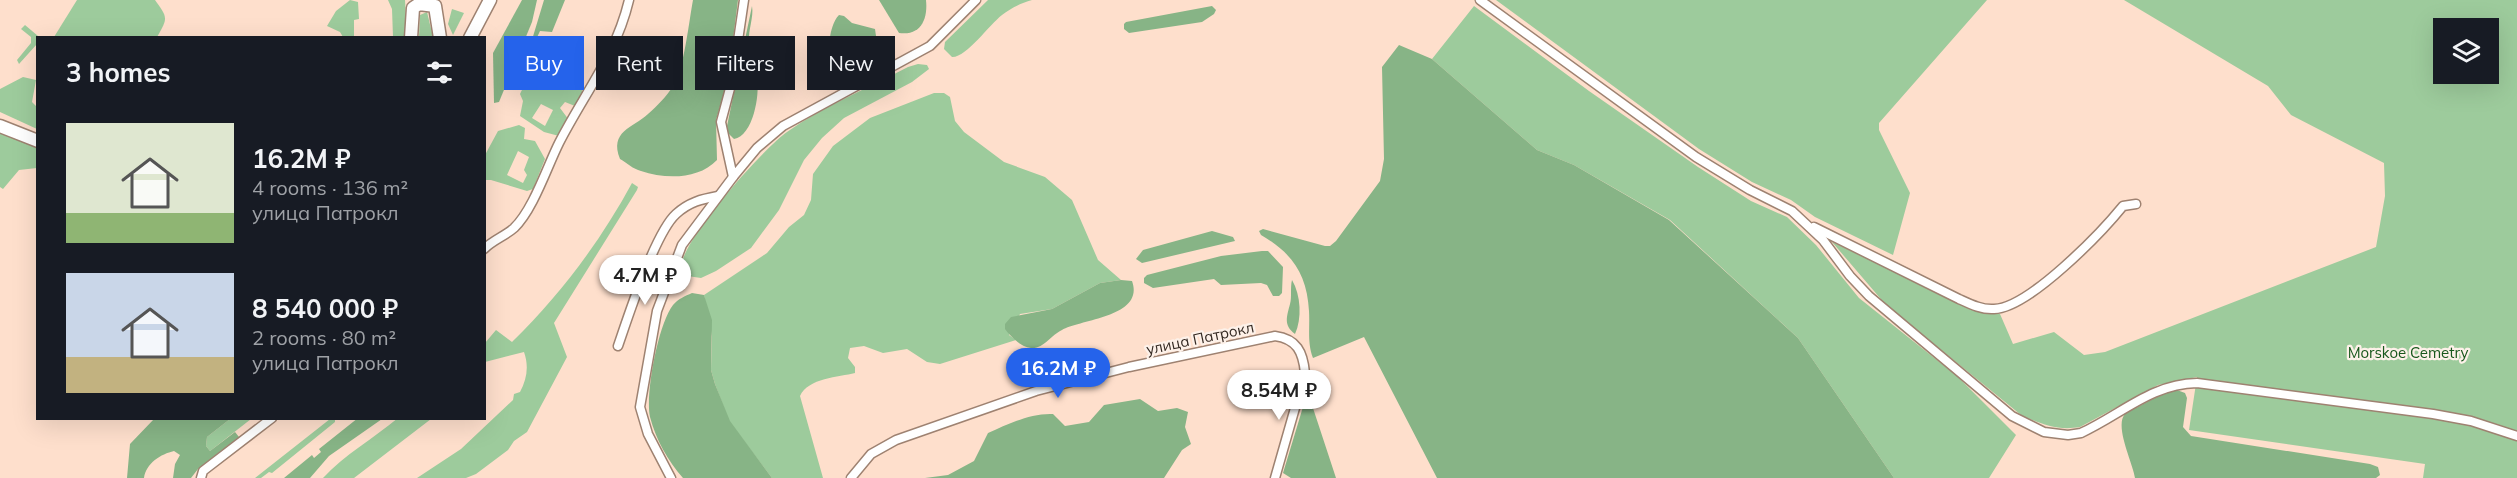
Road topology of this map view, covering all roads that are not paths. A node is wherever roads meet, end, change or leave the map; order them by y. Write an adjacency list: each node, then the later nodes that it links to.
1 (490, 0): 8 (street)
2 (629, 0): 15 (street)
3 (744, 0): 11 (street)
4 (976, 0): 11 (street)
5 (1480, 0): 14 (street)
6 (411, 36): 7 (street)
7 (440, 36)
8 (471, 36)
9 (0, 126): 10 (street)
10 (36, 140)
11 (733, 177): 12 (street)
12 (718, 195): 16 (street); 20 (street)
13 (2136, 204): 14 (street)
14 (1808, 224): 18 (street)
15 (486, 248)
16 (618, 346)
17 (269, 420): 19 (street)
18 (2517, 435)
19 (201, 478)
20 (670, 478)
21 (851, 478): 22 (street, улица Патрокл)
22 (1275, 478)

